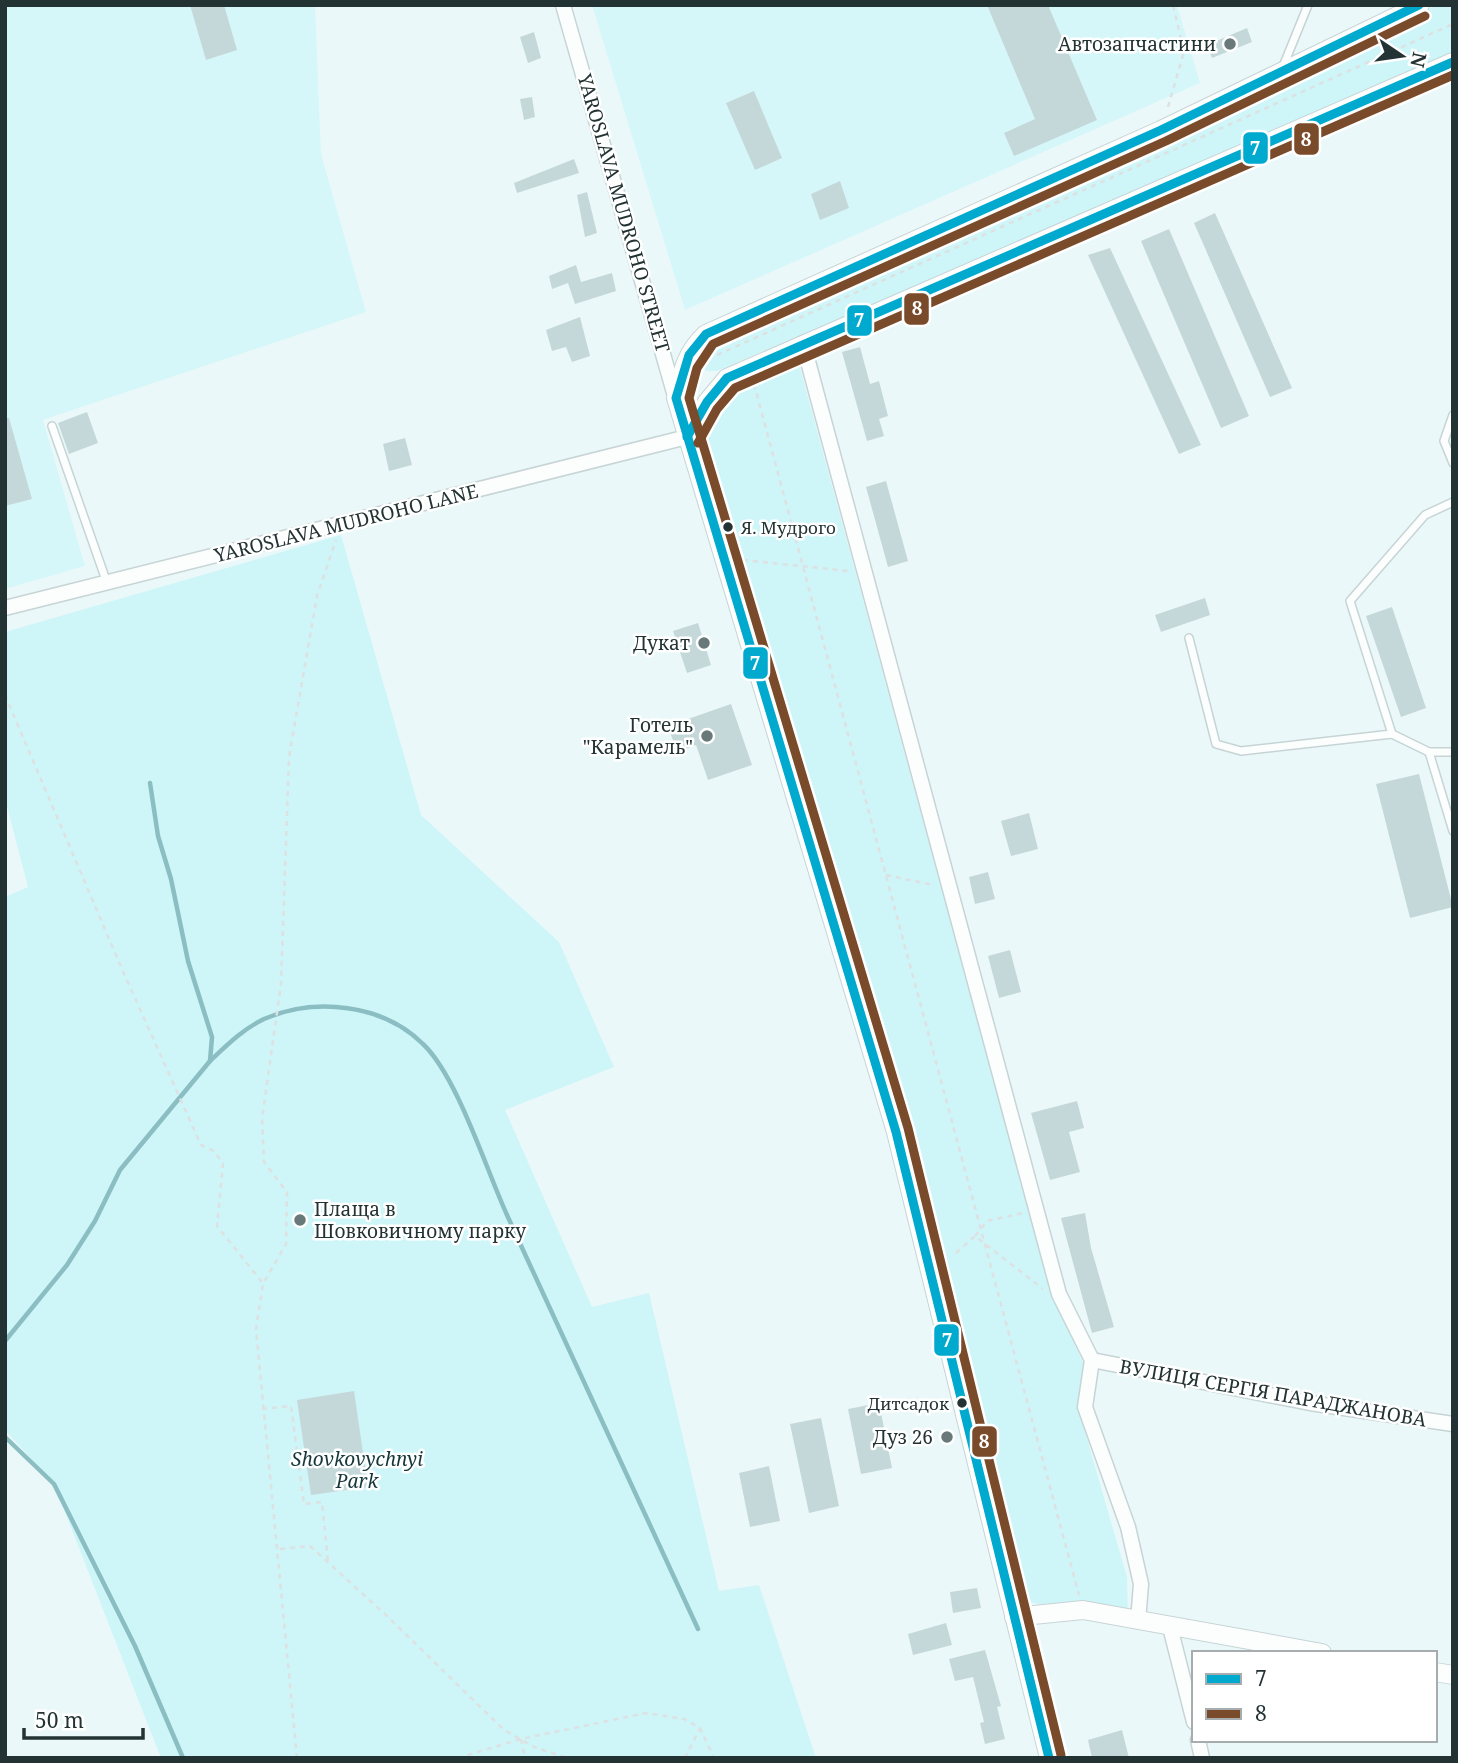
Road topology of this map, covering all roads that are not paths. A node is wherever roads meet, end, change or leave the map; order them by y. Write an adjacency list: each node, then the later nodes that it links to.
1 (563, 5): 7 (street, YAROSLAVA MUDROHO STREET)
2 (1308, 5): 5 (lane)
3 (1420, 5): 5 (street)
4 (1453, 62): 6 (street)
5 (1281, 71): 7 (street)
6 (803, 343): 10 (street); 20 (street)
7 (676, 398): 10 (street, YAROSLAVA MUDROHO STREET)
8 (1453, 415): 11 (lane)
9 (52, 426): 13 (lane)
10 (687, 437): 13 (street, YAROSLAVA MUDROHO LANE); 22 (street, YAROSLAVA MUDROHO STREET)
11 (1453, 463)
12 (1453, 502): 16 (lane)
13 (107, 583): 14 (street, YAROSLAVA MUDROHO LANE)
14 (5, 608)
15 (1189, 638): 16 (lane)
16 (1392, 734): 17 (lane)
17 (1429, 752): 18 (lane); 19 (lane)
18 (1453, 752)
19 (1453, 831)
20 (1093, 1360): 21 (street, ВУЛИЦЯ СЕРГІЯ ПАРАДЖАНОВА); 23 (street)
21 (1453, 1424)
22 (1014, 1617): 23 (street); 27 (street, YAROSLAVA MUDROHO STREET)
23 (1138, 1621): 24 (street)
24 (1170, 1626): 25 (street); 26 (street)
25 (1311, 1651)
26 (1192, 1714)
27 (1049, 1758)

